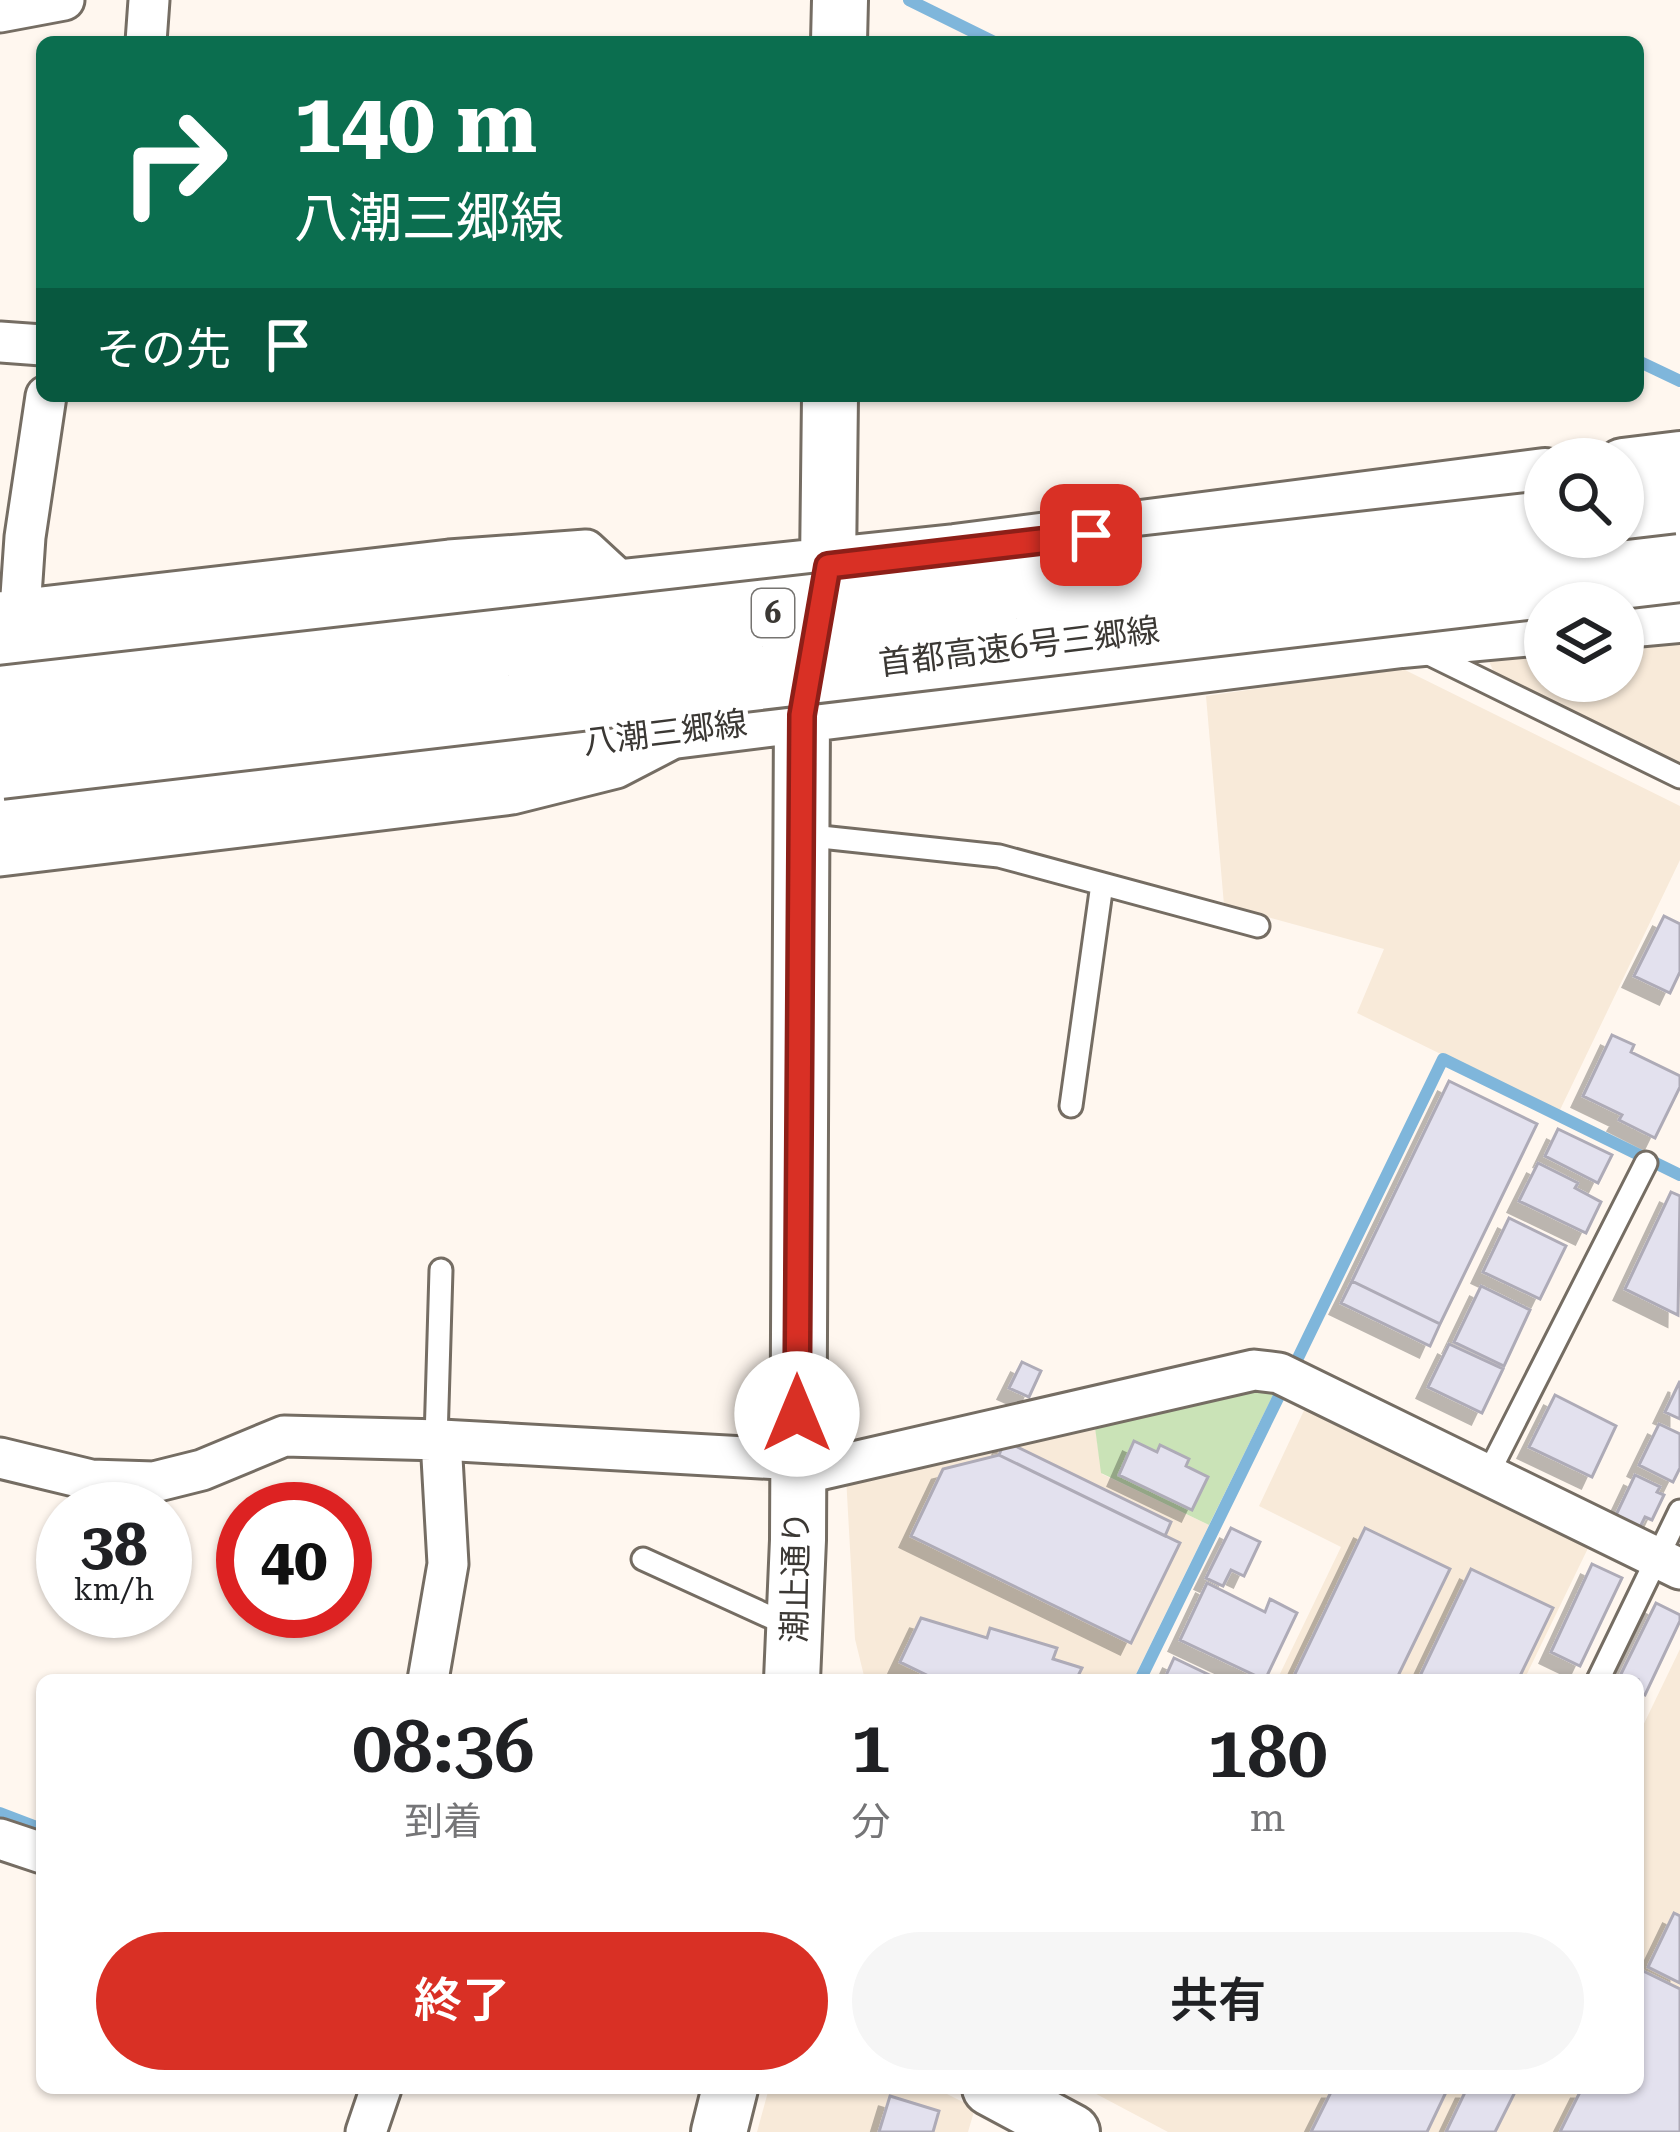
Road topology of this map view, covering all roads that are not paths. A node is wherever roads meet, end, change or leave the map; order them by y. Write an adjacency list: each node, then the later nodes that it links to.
1 (64, 0): 4 (street)
2 (149, 0): 5 (street)
3 (840, 0): 6 (main road)
4 (0, 11)
5 (146, 36)
6 (838, 36)
7 (0, 342): 8 (street)
8 (36, 345)
9 (45, 402): 23 (street)
10 (830, 402): 17 (main road, 潮止通り)
11 (1680, 459): 12 (main road)
12 (1644, 463)
13 (1524, 479): 17 (main road)
14 (1680, 509): 15 (highway)
15 (1644, 513)
16 (1524, 527): 23 (highway, 首都高速6号三郷線 / 6, bridge)
17 (828, 566): 23 (main road); 24 (main road, 潮止通り)
18 (1680, 568): 26 (highway, 首都高速6号三郷線 / 6, bridge)
19 (1680, 615): 20 (main road)
20 (1644, 618)
21 (1524, 629): 22 (main road, 八潮三郷線)
22 (1401, 640): 24 (main road, 八潮三郷線); 27 (lane)
23 (10, 645)
24 (802, 715): 25 (main road, 八潮三郷線); 29 (main road, 潮止通り)
25 (689, 730): 28 (main road, 八潮三郷線); 30 (street)
26 (0, 766)
27 (1680, 777)
28 (25, 812)
29 (802, 835): 31 (lane); 38 (main road, 潮止通り)
30 (0, 856)
31 (1102, 884): 32 (lane); 33 (lane)
32 (1258, 926)
33 (1072, 1106)
34 (1646, 1163): 39 (lane)
35 (441, 1270): 36 (lane)
36 (438, 1440): 37 (street); 38 (street); 44 (street)
37 (0, 1457)
38 (797, 1467): 39 (street); 43 (main road, 潮止通り)
39 (1488, 1474): 42 (street)
40 (1680, 1511): 42 (lane)
41 (643, 1559): 43 (lane)
42 (1668, 1563): 45 (lane)
43 (794, 1654)
44 (429, 1674)
45 (1602, 1674)
46 (0, 1839): 47 (street)
47 (36, 1850)
48 (379, 2094): 51 (street)
49 (728, 2094): 52 (main road)
50 (995, 2105): 53 (main road)
51 (366, 2132)
52 (719, 2132)
53 (1072, 2132)

